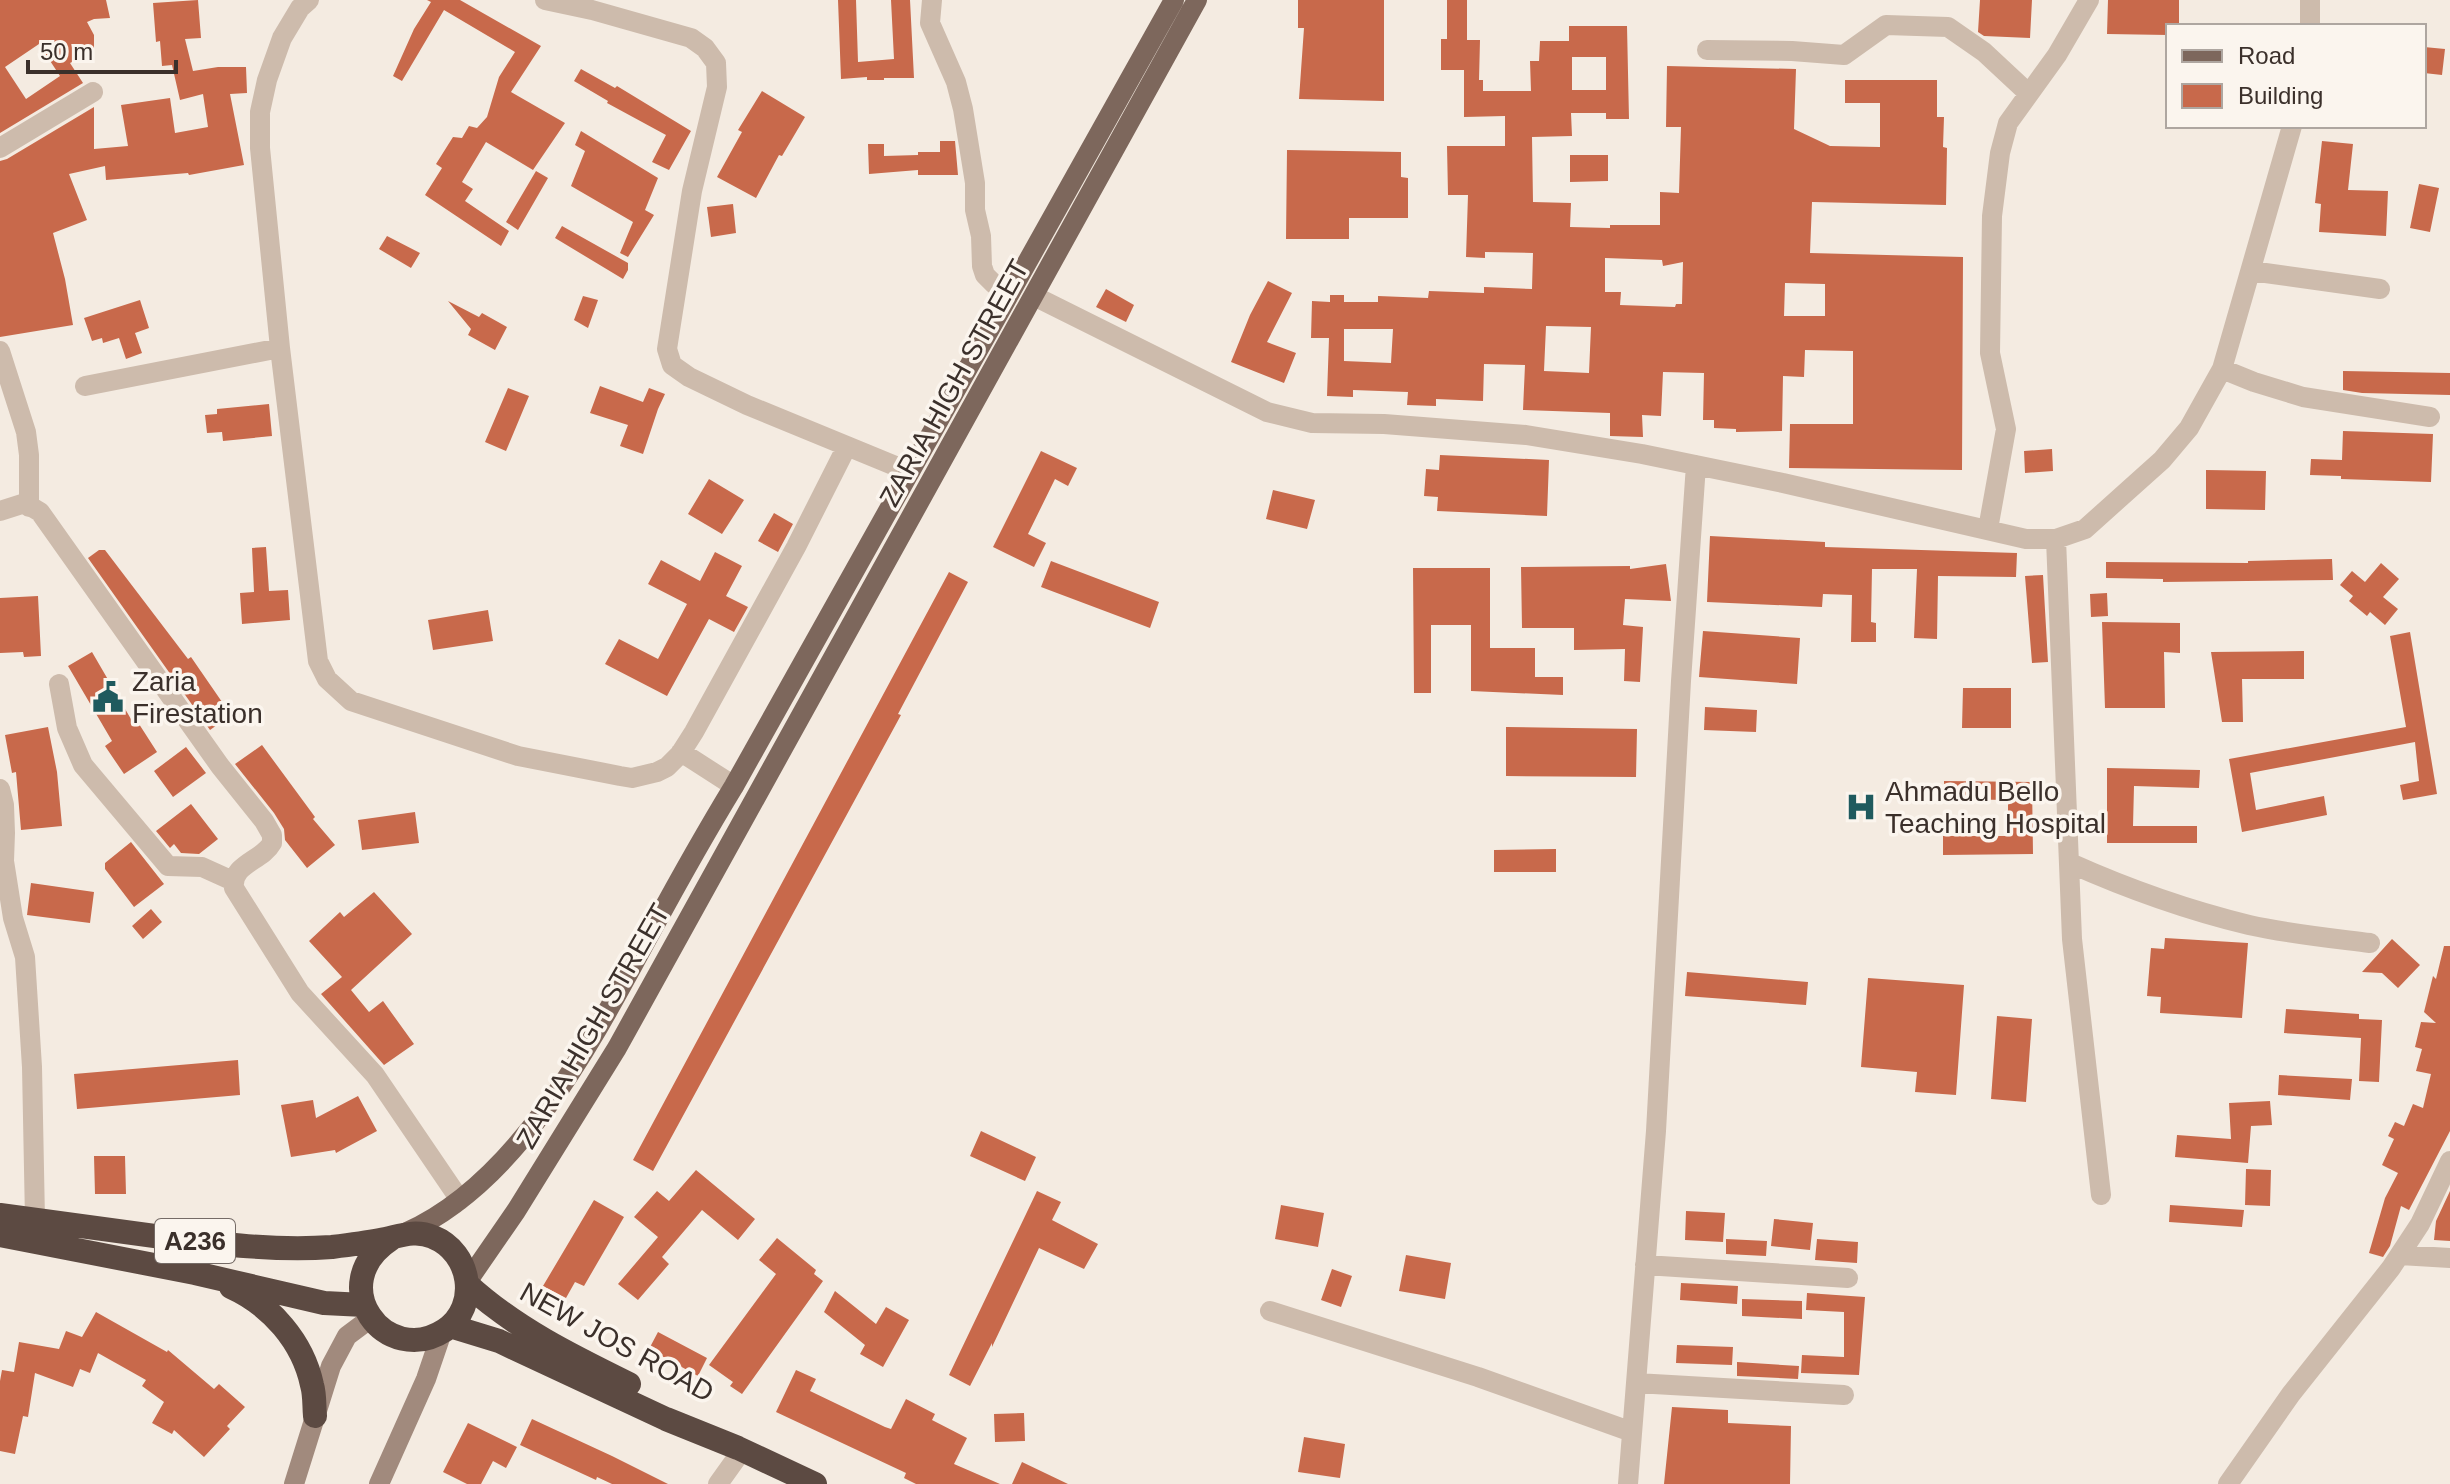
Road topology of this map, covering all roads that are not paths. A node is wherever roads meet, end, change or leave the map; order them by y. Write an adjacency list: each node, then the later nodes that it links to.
1 (309, 0): 18 (street)
2 (932, 0): 16 (street)
3 (1174, 0): 16 (main road, ZARIA HIGH STREET)
4 (1197, 0): 17 (main road, ZARIA HIGH STREET)
5 (2089, 0): 11 (street)
6 (2310, 0): 8 (street)
7 (555, 1): 23 (street)
8 (2310, 24)
9 (1707, 50): 11 (street)
10 (93, 92): 13 (street)
11 (2028, 93): 28 (street)
12 (2291, 128): 14 (street)
13 (0, 148)
14 (2251, 271): 15 (street); 20 (street)
15 (2380, 289)
16 (1011, 291): 25 (main road, ZARIA HIGH STREET)
17 (1034, 296): 24 (street); 49 (main road, ZARIA HIGH STREET)
18 (280, 348): 21 (street); 31 (street)
19 (0, 351): 26 (street)
20 (2222, 369): 22 (street); 29 (street)
21 (85, 386)
22 (2430, 417)
23 (847, 446): 25 (street); 31 (street)
24 (1696, 465): 28 (street); 46 (street)
25 (910, 472): 32 (main road, ZARIA HIGH STREET)
26 (29, 507): 27 (street); 35 (street)
27 (0, 511)
28 (1988, 529): 29 (street)
29 (2056, 539): 34 (street)
30 (59, 684): 35 (street)
31 (681, 752): 32 (street)
32 (734, 786): 39 (main road, ZARIA HIGH STREET)
33 (0, 789): 41 (street)
34 (2070, 863): 36 (street); 38 (street)
35 (233, 881): 39 (street)
36 (2370, 943)
37 (2450, 1161): 44 (street)
38 (2101, 1195)
39 (460, 1200): 43 (main road, ZARIA HIGH STREET)
40 (0, 1215): 41 (highway, A236)
41 (35, 1220): 43 (highway, A236)
42 (0, 1235): 47 (highway, A236)
43 (396, 1237): 49 (highway, A236); 50 (highway)
44 (2400, 1255): 45 (street); 63 (street)
45 (2450, 1258)
46 (1645, 1265): 48 (street); 53 (street)
47 (195, 1273): 50 (highway, A236); 55 (highway)
48 (1848, 1278)
49 (468, 1283): 52 (highway); 57 (highway, NEW JOS ROAD / A236)
50 (367, 1311): 52 (highway, A236); 55 (main road)
51 (1270, 1311): 56 (street)
52 (446, 1329): 57 (highway, NEW JOS ROAD / A236); 59 (main road)
53 (1636, 1383): 54 (street); 56 (street)
54 (1844, 1395)
55 (315, 1416): 58 (main road)
56 (1632, 1432): 62 (street)
57 (741, 1448): 60 (street); 61 (highway, NEW JOS ROAD / A236)
58 (294, 1484)
59 (379, 1484)
60 (718, 1484)
61 (815, 1484)
62 (1628, 1484)
63 (2228, 1484)

